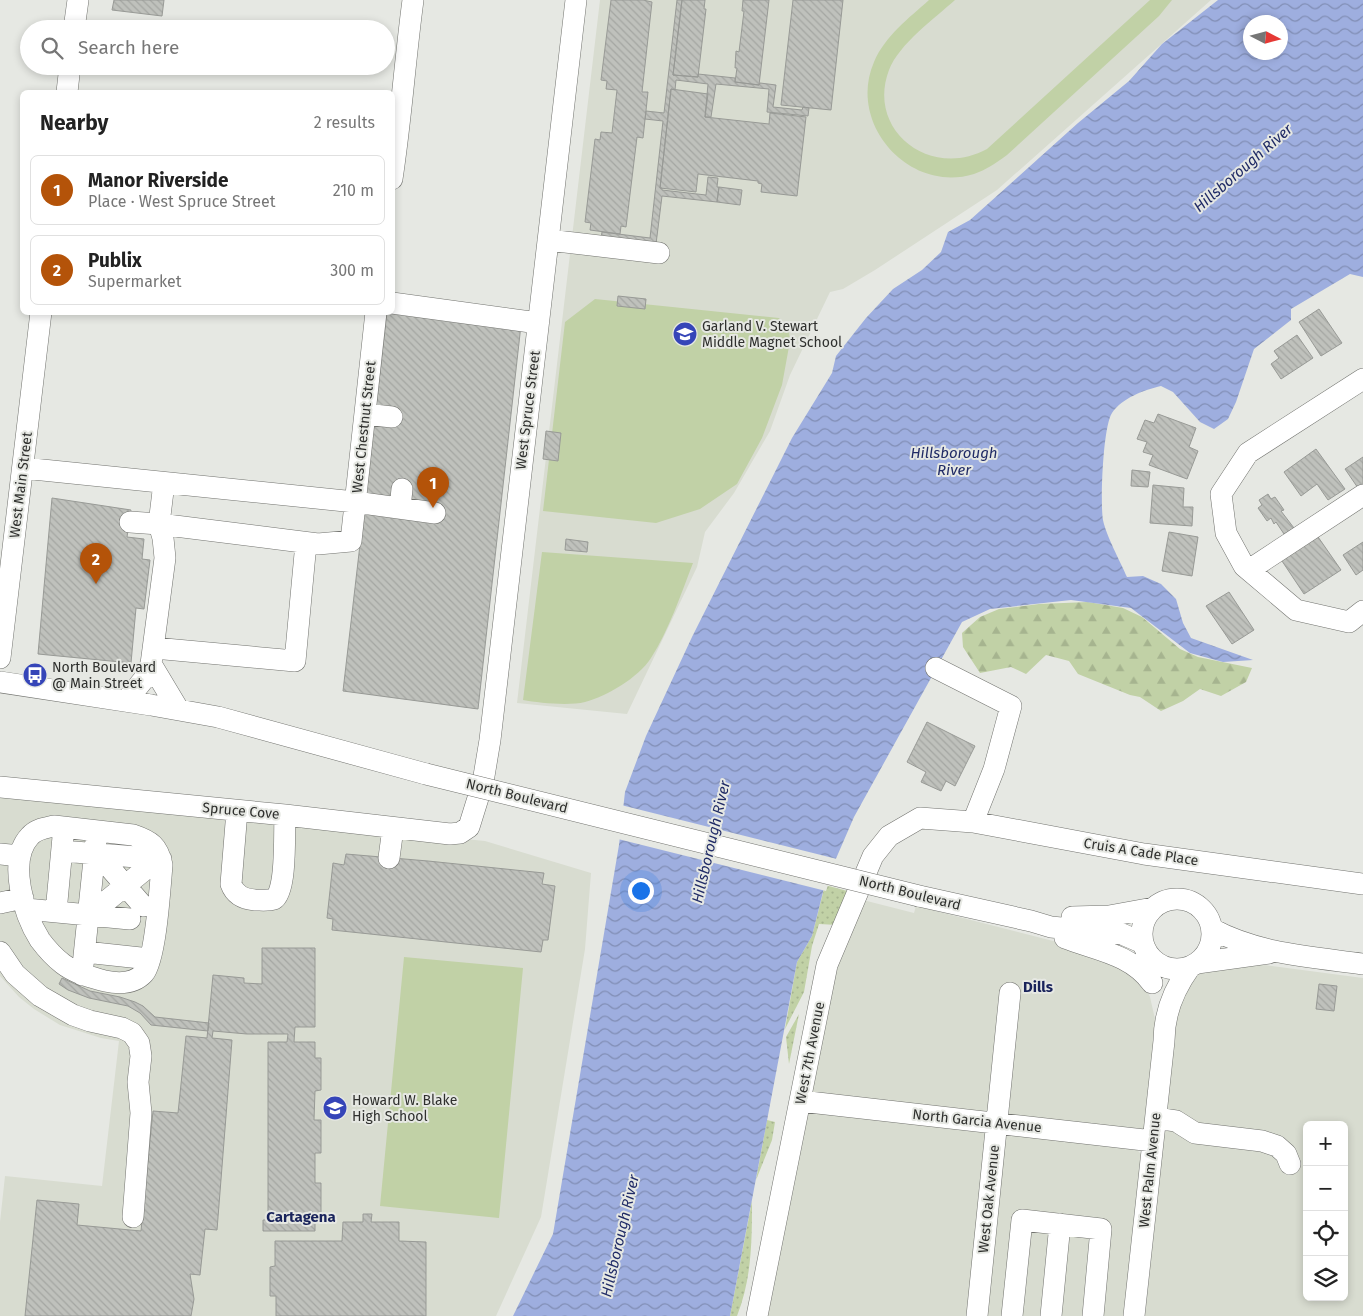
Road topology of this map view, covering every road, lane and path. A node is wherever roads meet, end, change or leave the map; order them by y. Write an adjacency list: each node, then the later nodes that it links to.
1 (78, 0): 4 (street)
2 (413, 0): 7 (street)
3 (576, 0): 8 (street, West Spruce Street)
4 (75, 20)
5 (69, 75): 6 (street)
6 (67, 90)
7 (395, 161)
8 (548, 240): 9 (street); 13 (street, West Spruce Street)
9 (659, 253)
10 (395, 303): 13 (street)
11 (41, 315): 17 (street, West Main Street)
12 (376, 315): 15 (street, West Chestnut Street)
13 (538, 323): 37 (street, West Spruce Street)
14 (1363, 379): 25 (street)
15 (365, 414): 16 (street); 20 (street, West Chestnut Street)
16 (392, 418)
17 (23, 468): 18 (street); 27 (street, West Main Street)
18 (164, 483): 20 (street); 23 (street)
19 (1363, 495): 25 (street)
20 (355, 502): 21 (street); 24 (street, West Chestnut Street)
21 (435, 513)
22 (130, 522): 23 (street)
23 (159, 524): 24 (street); 28 (street)
24 (306, 543): 28 (street)
25 (1247, 568): 26 (street)
26 (1363, 611)
27 (3, 624): 29 (street, West Main Street)
28 (152, 656): 32 (street); 33 (street)
29 (0, 658)
30 (936, 668): 39 (street)
31 (0, 682): 32 (street, North Boulevard)
32 (126, 701): 33 (street, North Boulevard)
33 (178, 709): 55 (street, North Boulevard, bridge)
34 (0, 787): 35 (street, Spruce Cove)
35 (237, 811): 36 (street, Spruce Cove); 36 (street)
36 (285, 815): 41 (street, Spruce Cove)
37 (473, 818): 41 (street, Spruce Cove)
38 (920, 818): 39 (street, Cruis A Cade Place); 68 (street, West 7th Avenue)
39 (973, 822): 48 (street, Cruis A Cade Place)
40 (64, 827): 42 (street); 43 (street); 45 (street)
41 (393, 828): 46 (street)
42 (97, 831): 44 (street); 47 (street)
43 (62, 851): 44 (street); 54 (street)
44 (97, 854): 47 (street); 49 (street); 53 (street)
45 (10, 855): 51 (street)
46 (389, 858)
47 (159, 859): 49 (street); 61 (street)
48 (1363, 884)
49 (125, 885): 53 (street); 53 (street)
50 (0, 903): 51 (street)
51 (24, 903): 54 (street); 64 (street)
52 (1153, 908): 55 (street, North Boulevard); 56 (street); 57 (street)
53 (96, 909): 54 (street); 59 (street)
54 (56, 912)
55 (1031, 921): 57 (street, North Boulevard); 65 (street)
56 (1212, 929): 60 (street); 63 (street)
57 (1144, 948): 63 (street); 65 (street, West Palm Avenue)
58 (0, 952): 73 (street)
59 (85, 952): 61 (street); 64 (street)
60 (1275, 952): 62 (street); 63 (street)
61 (150, 959): 64 (street)
62 (1363, 964)
63 (1194, 965): 67 (street, West Palm Avenue)
64 (68, 973)
65 (1152, 983): 67 (street, West Palm Avenue)
66 (1010, 993): 70 (street, West Oak Avenue)
67 (1164, 1023): 69 (street, West Palm Avenue)
68 (800, 1101): 70 (street, North Garcia Avenue); 75 (street, West 7th Avenue)
69 (1156, 1118): 71 (street, West Palm Avenue); 72 (street)
70 (997, 1123): 71 (street, North Garcia Avenue); 76 (street, West Oak Avenue)
71 (1153, 1141): 80 (street, West Palm Avenue)
72 (1290, 1164)
73 (133, 1217)
74 (1060, 1224): 77 (street); 78 (street); 79 (street)
75 (757, 1316)
76 (976, 1316)
77 (1012, 1316)
78 (1051, 1316)
79 (1092, 1316)
80 (1134, 1316)

